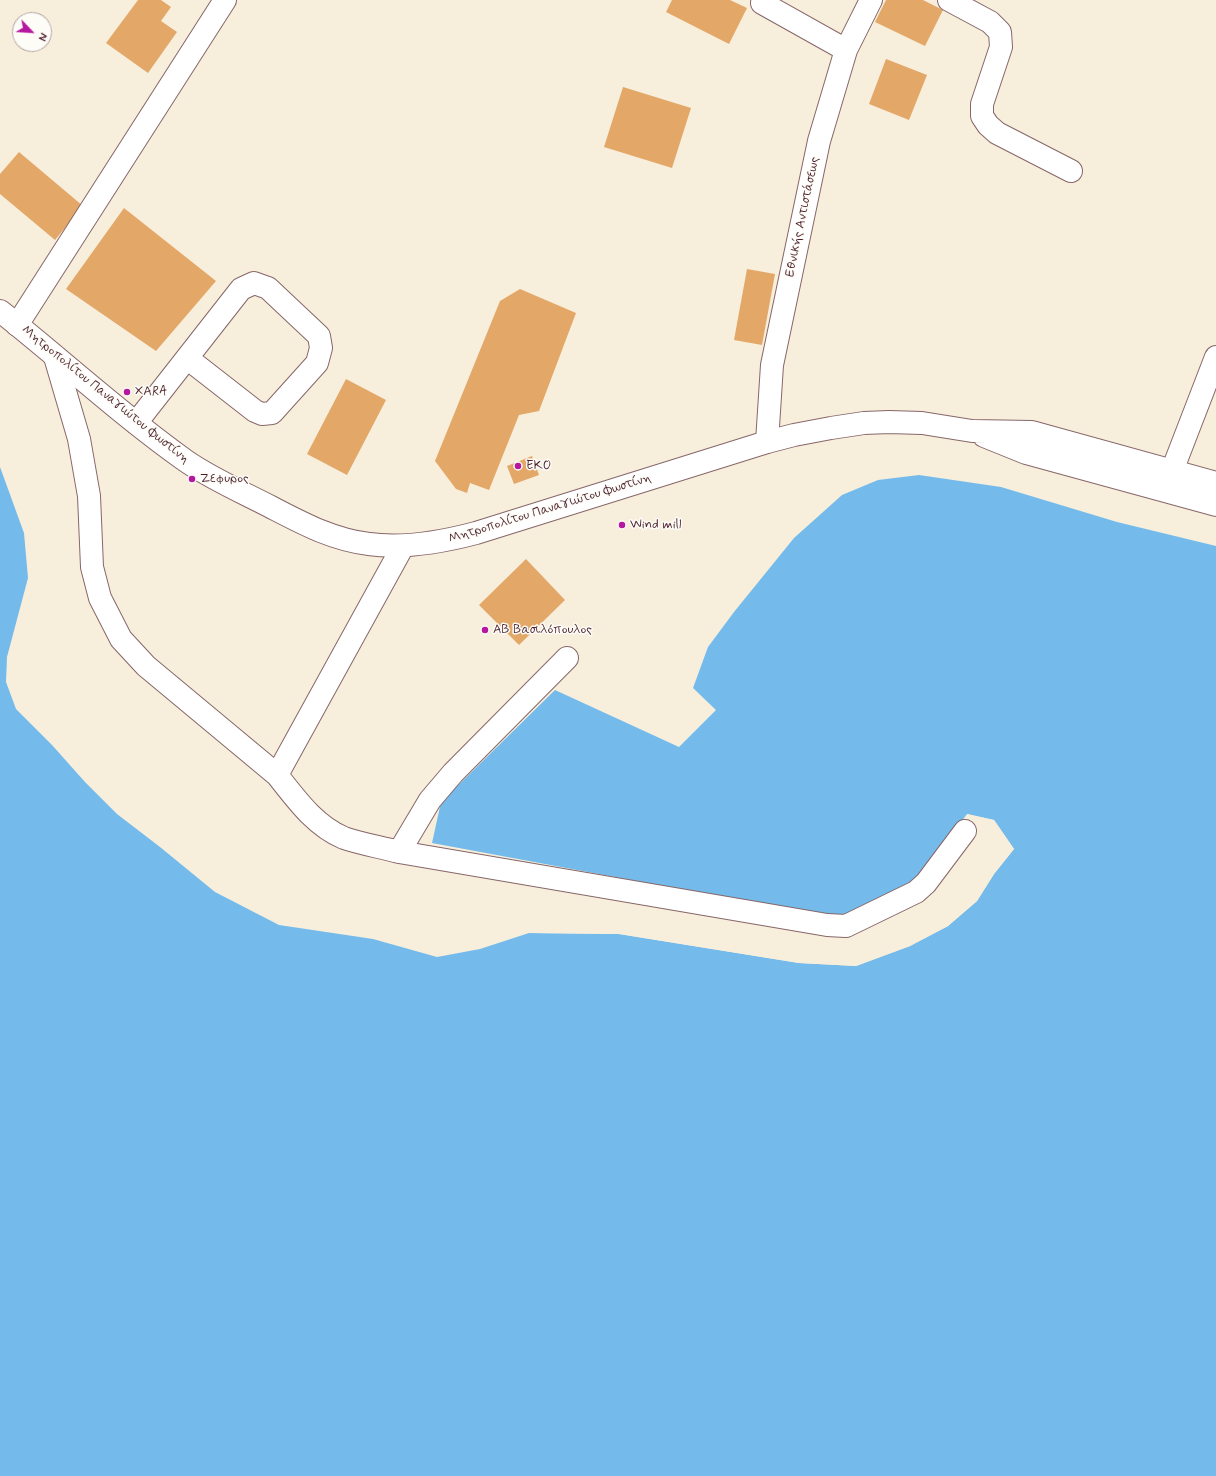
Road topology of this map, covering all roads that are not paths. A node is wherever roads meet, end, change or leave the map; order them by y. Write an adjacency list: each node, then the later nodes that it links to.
1 (225, 0): 7 (main road)
2 (871, 0): 5 (main road, Εθνικής Αντιστάσεως)
3 (949, 0): 6 (main road)
4 (762, 3): 5 (main road)
5 (846, 50): 13 (main road, Εθνικής Αντιστάσεως)
6 (1071, 171)
7 (8, 318): 8 (main road, Μητροπολίτου Παναγιώτου Φωστίνη)
8 (55, 357): 11 (main road, Μητροπολίτου Παναγιώτου Φωστίνη); 19 (main road)
9 (1216, 357): 14 (main road)
10 (187, 358): 10 (main road); 11 (main road)
11 (136, 423): 17 (main road, Μητροπολίτου Παναγιώτου Φωστίνη)
12 (972, 430): 13 (main road, Μητροπολίτου Παναγιώτου Φωστίνη); 14 (main road, Μητροπολίτου Παναγιώτου Φωστίνη); 16 (main road, Μητροπολίτου Παναγιώτου Φωστίνη)
13 (767, 442): 17 (main road, Μητροπολίτου Παναγιώτου Φωστίνη)
14 (1172, 471): 15 (main road, Μητροπολίτου Παναγιώτου Φωστίνη)
15 (1216, 483)
16 (1216, 505)
17 (403, 546): 19 (main road)
18 (567, 658): 21 (main road)
19 (277, 775): 21 (main road)
20 (965, 831): 21 (main road)
21 (399, 852)

